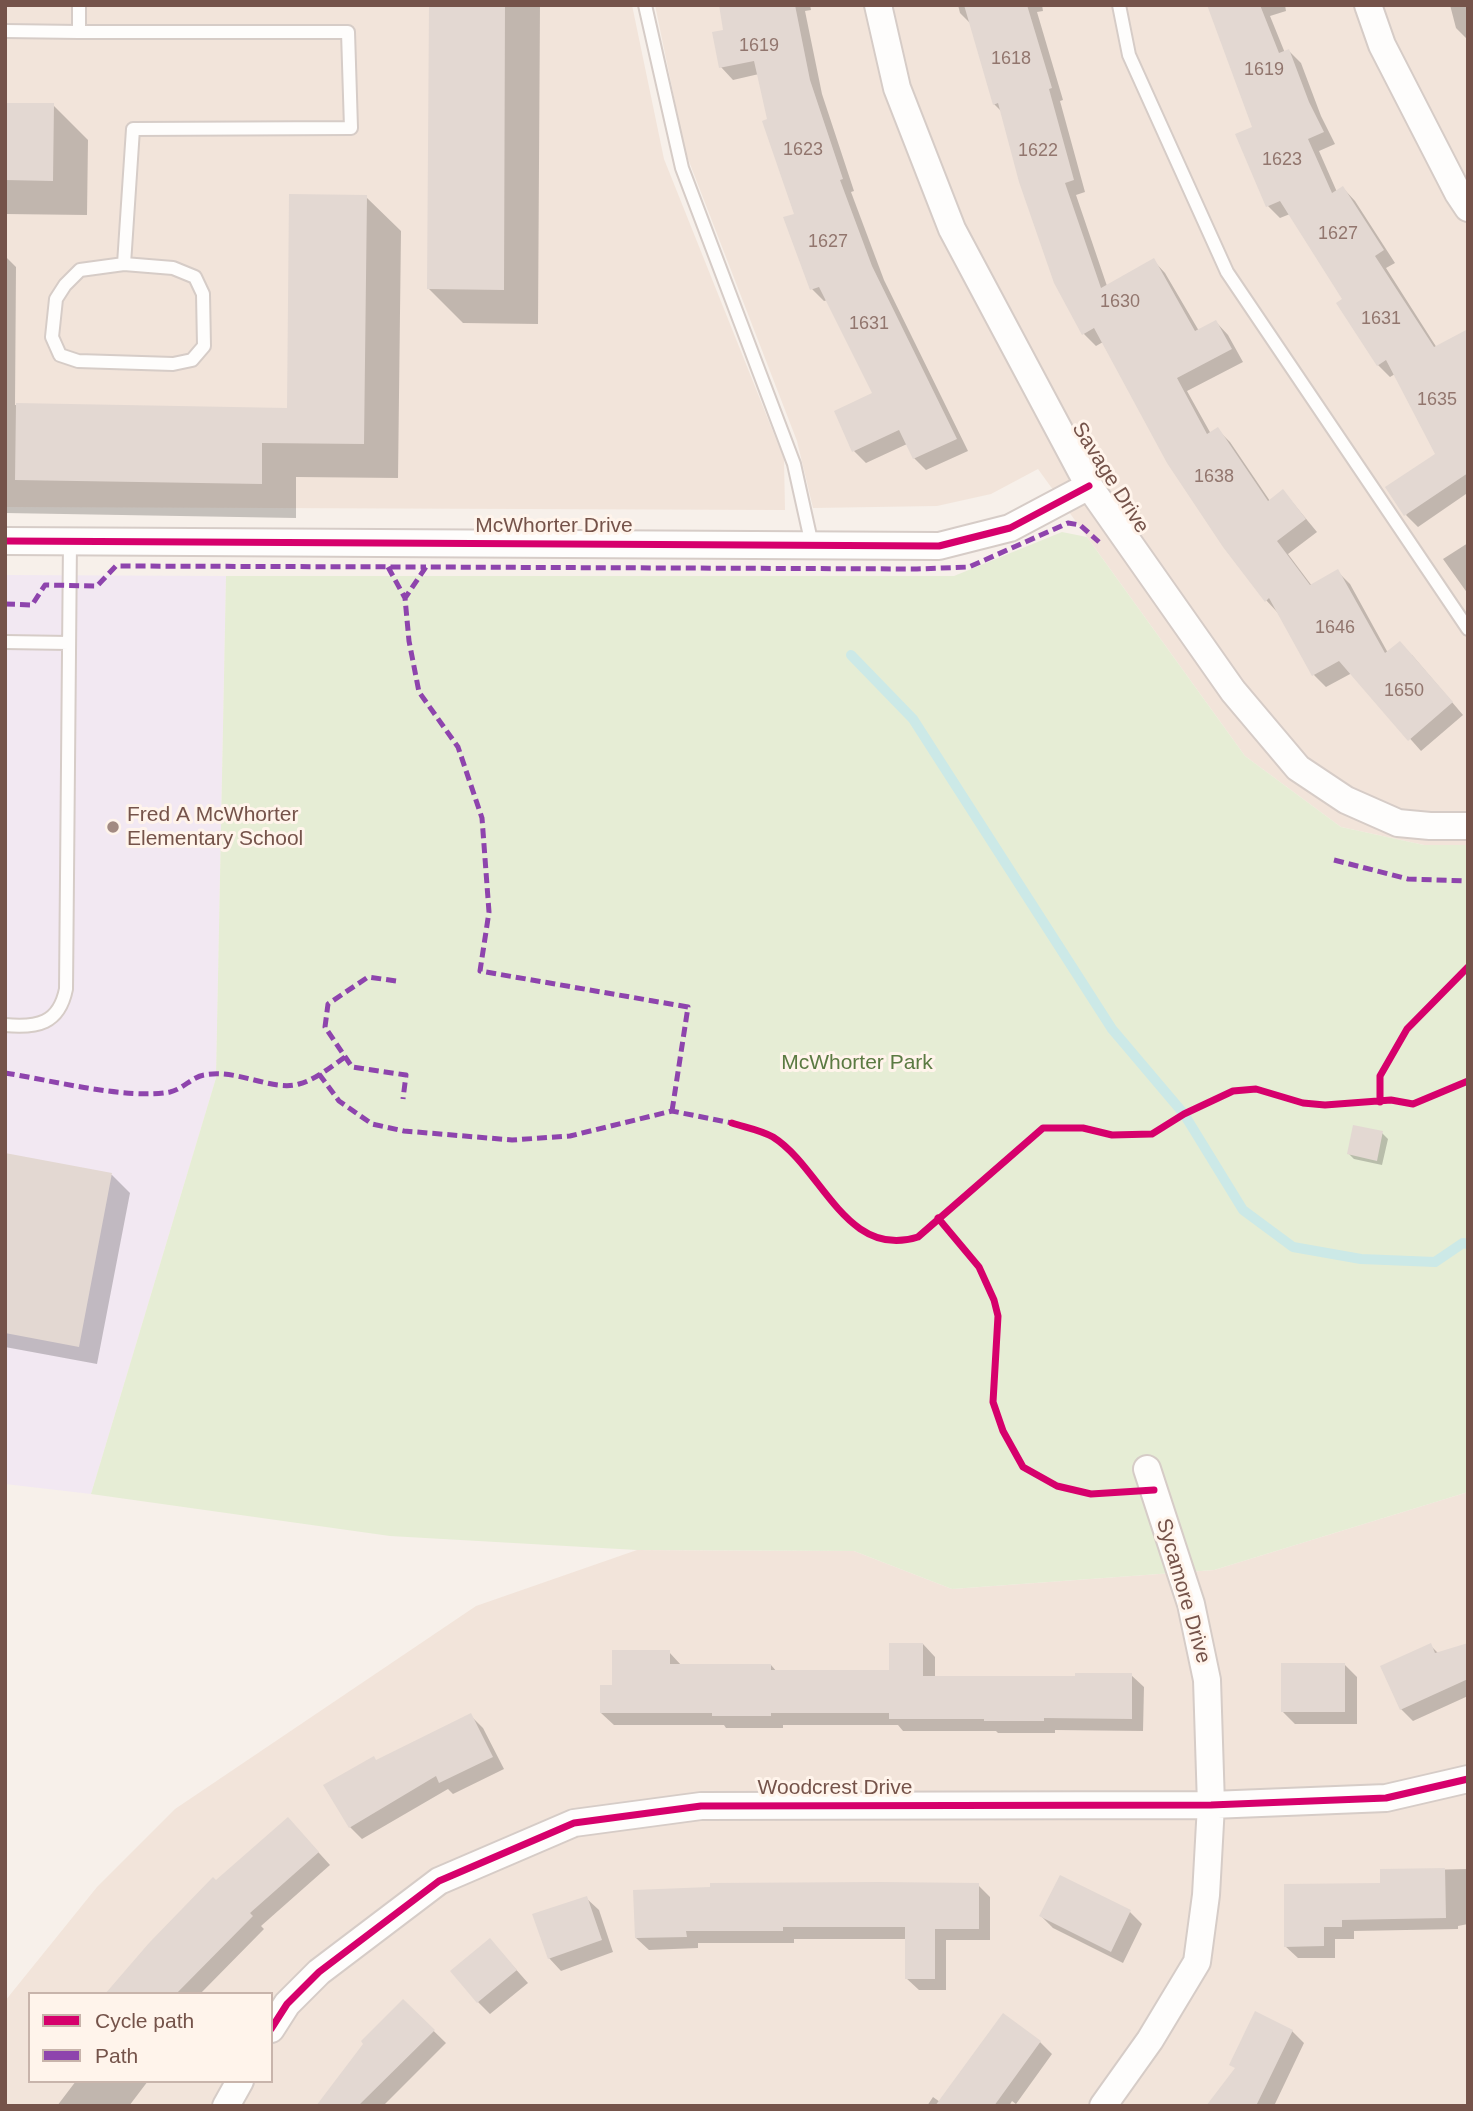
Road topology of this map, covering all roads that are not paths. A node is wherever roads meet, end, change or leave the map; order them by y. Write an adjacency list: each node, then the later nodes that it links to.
1 (79, 5): 7 (lane)
2 (645, 5): 13 (lane)
3 (878, 5): 10 (street, Savage Drive)
4 (1119, 5): 14 (lane)
5 (1368, 5): 8 (street)
6 (5, 31): 7 (lane)
7 (79, 32): 9 (lane)
8 (1468, 208)
9 (124, 264): 9 (lane)
10 (1089, 486): 13 (street, McWhorter Drive); 17 (street, Savage Drive)
11 (5, 541): 12 (street, McWhorter Drive)
12 (70, 541): 13 (street, McWhorter Drive); 16 (lane)
13 (811, 545)
14 (1468, 629)
15 (5, 642): 16 (lane)
16 (69, 643): 18 (lane)
17 (1468, 826)
18 (5, 1025)
19 (1147, 1469): 21 (street, Sycamore Drive)
20 (1468, 1779): 21 (street, Woodcrest Drive)
21 (1211, 1805): 22 (street, Woodcrest Drive); 25 (street, Sycamore Drive)
22 (273, 2026)
23 (239, 2083): 24 (street)
24 (226, 2106)
25 (1103, 2106)

